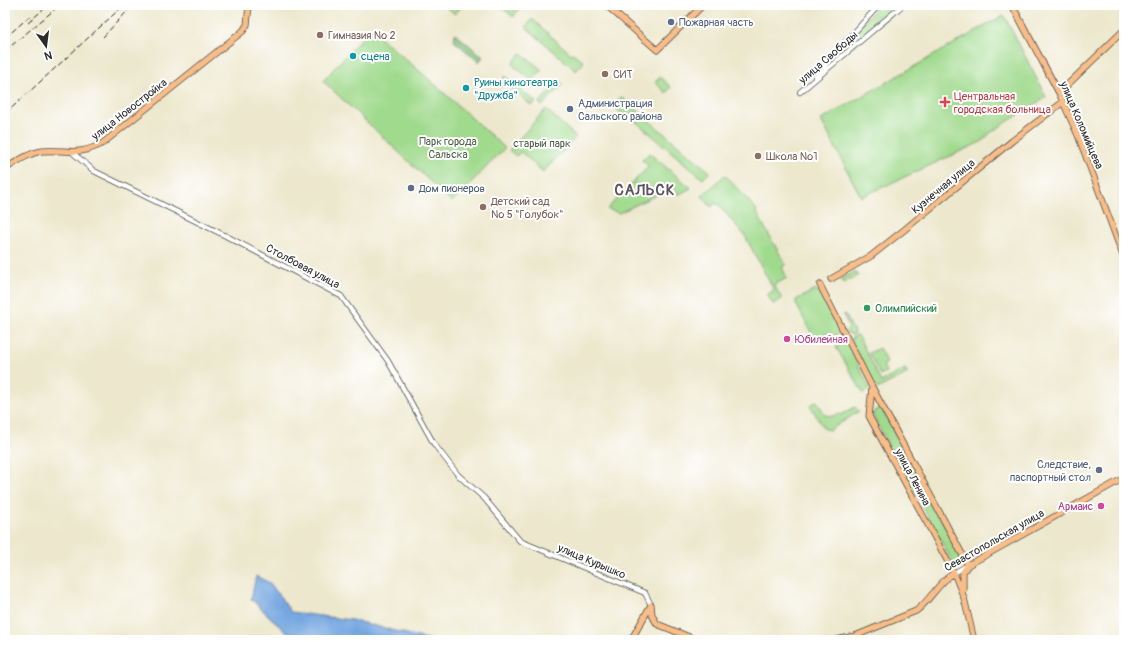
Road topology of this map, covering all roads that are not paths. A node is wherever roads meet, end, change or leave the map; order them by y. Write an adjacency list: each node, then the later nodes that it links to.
1 (249, 5): 10 (main road, улица Новостройка)
2 (606, 5): 3 (main road)
3 (703, 5)
4 (879, 5): 5 (street, улица Свободы)
5 (902, 5)
6 (1012, 5): 8 (main road, улица Коломийцева)
7 (1124, 30): 8 (main road)
8 (1059, 93): 9 (main road, улица Коломийцева)
9 (1063, 102): 12 (main road, улица Коломийцева); 13 (main road, Кузнечная улица)
10 (73, 153): 11 (main road, улица Новостройка); 17 (street, Столбовая улица)
11 (5, 169)
12 (1124, 258)
13 (831, 279)
14 (820, 285): 15 (main road, улица Ленина)
15 (872, 387): 18 (main road, улица Ленина); 19 (main road, улица Ленина)
16 (1124, 478): 18 (main road, Севастопольская улица)
17 (520, 541): 21 (street, улица Курышко)
18 (968, 564): 19 (street, Севастопольская улица); 20 (main road)
19 (954, 573): 20 (main road, улица Ленина); 24 (main road, Севастопольская улица)
20 (964, 598): 25 (main road)
21 (651, 605): 22 (main road); 23 (main road)
22 (631, 640)
23 (697, 640)
24 (836, 640)
25 (974, 640)

